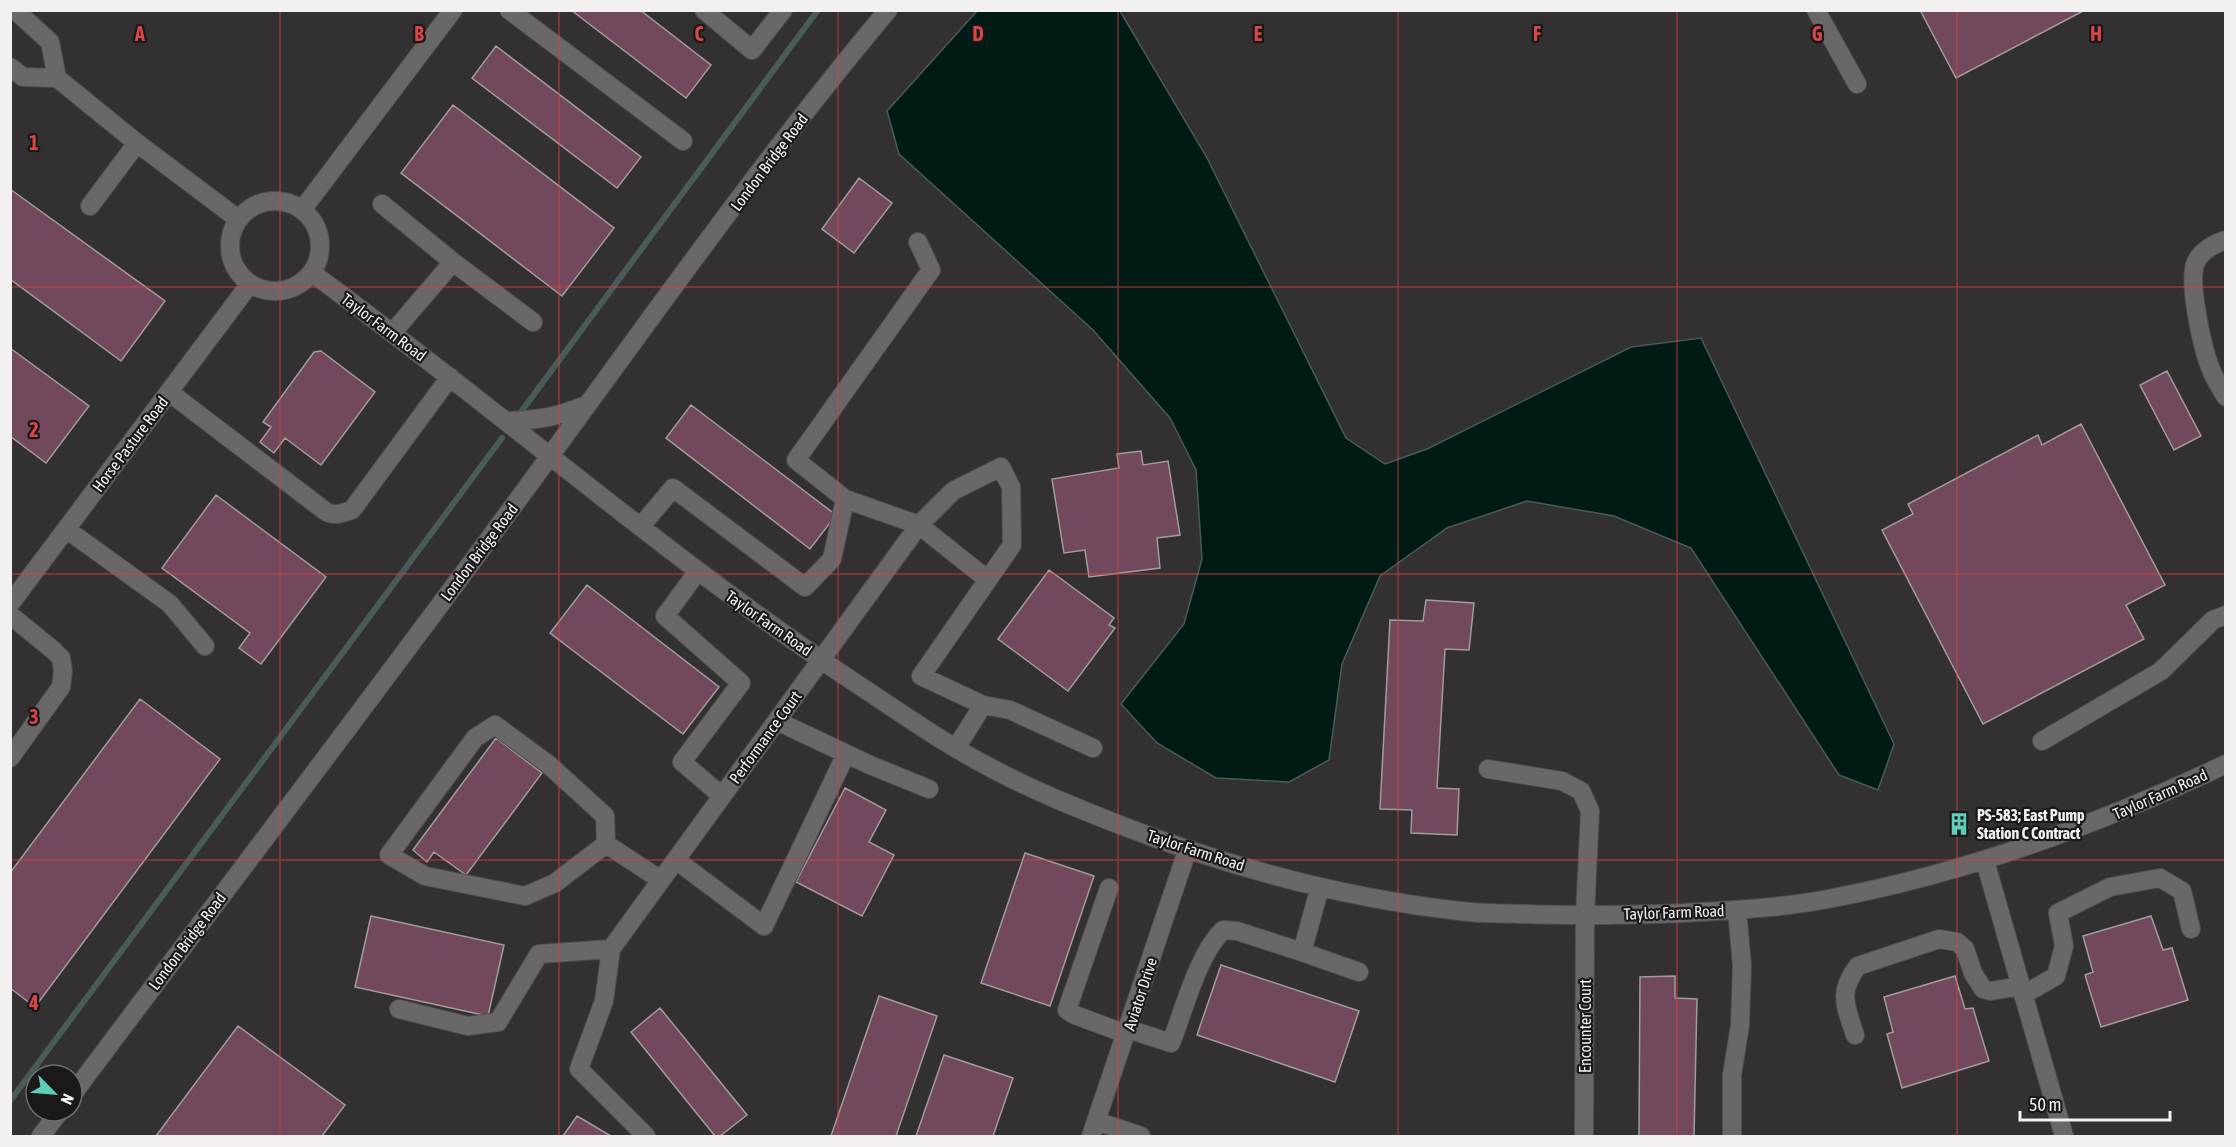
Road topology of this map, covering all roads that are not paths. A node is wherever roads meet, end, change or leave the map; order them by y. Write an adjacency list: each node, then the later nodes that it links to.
1 (15, 10): 9 (street)
2 (453, 10): 15 (street)
3 (509, 10): 11 (street)
4 (704, 10): 5 (street)
5 (783, 10)
6 (888, 10): 27 (street, London Bridge Road)
7 (1816, 10): 10 (street)
8 (10, 67): 9 (street)
9 (57, 78): 12 (street)
10 (1857, 84)
11 (683, 141)
12 (137, 143): 14 (street); 16 (street)
13 (382, 204): 19 (street)
14 (90, 206)
15 (302, 210): 16 (street); 20 (street)
16 (238, 219): 21 (street)
17 (2226, 240): 26 (street)
18 (918, 242): 30 (street)
19 (453, 262): 22 (street); 23 (street)
20 (312, 273): 21 (street); 23 (street, Taylor Farm Road)
21 (249, 285): 25 (street, Horse Pasture Road)
22 (533, 322)
23 (393, 332): 24 (street, Taylor Farm Road)
24 (450, 377): 25 (street); 28 (street, Taylor Farm Road)
25 (169, 392): 33 (street, Horse Pasture Road)
26 (2226, 397)
27 (586, 405): 28 (street); 29 (street, London Bridge Road)
28 (507, 421): 29 (street, Taylor Farm Road)
29 (551, 455): 32 (street, Taylor Farm Road); 69 (street, London Bridge Road)
30 (845, 499): 31 (street); 32 (street)
31 (919, 525): 35 (street); 35 (street, Performance Court); 40 (street, Performance Court)
32 (640, 526): 34 (street, Taylor Farm Road)
33 (66, 529): 36 (street, Horse Pasture Road); 39 (street)
34 (698, 571): 40 (street, Taylor Farm Road); 51 (street)
35 (988, 580): 41 (street)
36 (10, 604)
37 (10, 615): 47 (street)
38 (2226, 615): 43 (street)
39 (205, 646)
40 (821, 660): 42 (street, Performance Court); 44 (street, Taylor Farm Road)
41 (983, 705): 44 (street); 45 (street)
42 (777, 721): 46 (street); 51 (street, Performance Court)
43 (2042, 741)
44 (956, 747): 53 (street, Taylor Farm Road)
45 (1093, 748)
46 (846, 754): 50 (street); 54 (street)
47 (10, 758)
48 (2226, 764): 55 (street, Taylor Farm Road)
49 (1488, 769): 60 (street, Encounter Court)
50 (929, 789)
51 (722, 796): 54 (street, Performance Court)
52 (606, 844): 52 (street); 56 (street)
53 (1187, 851): 57 (street, Taylor Farm Road); 67 (street, Aviator Drive)
54 (675, 860): 56 (street, Performance Court)
55 (1984, 861): 59 (street, Taylor Farm Road); 65 (street)
56 (661, 880): 62 (street, Performance Court)
57 (1320, 887): 60 (street, Taylor Farm Road); 63 (street)
58 (1109, 888): 67 (street)
59 (1737, 910): 60 (street, Taylor Farm Road); 76 (street)
60 (1585, 915): 75 (street, Encounter Court)
61 (2191, 929): 65 (street)
62 (611, 949): 66 (street); 73 (street)
63 (1302, 952): 64 (street); 67 (street)
64 (1359, 972)
65 (2022, 990): 68 (street); 77 (street)
66 (399, 1009)
67 (1127, 1032): 71 (street, Aviator Drive)
68 (1855, 1035)
69 (84, 1079)
70 (51, 1123): 72 (street)
71 (1094, 1129): 74 (street)
72 (41, 1137)
73 (646, 1137)
74 (1141, 1137)
75 (1584, 1137)
76 (1732, 1137)
77 (2064, 1137)

